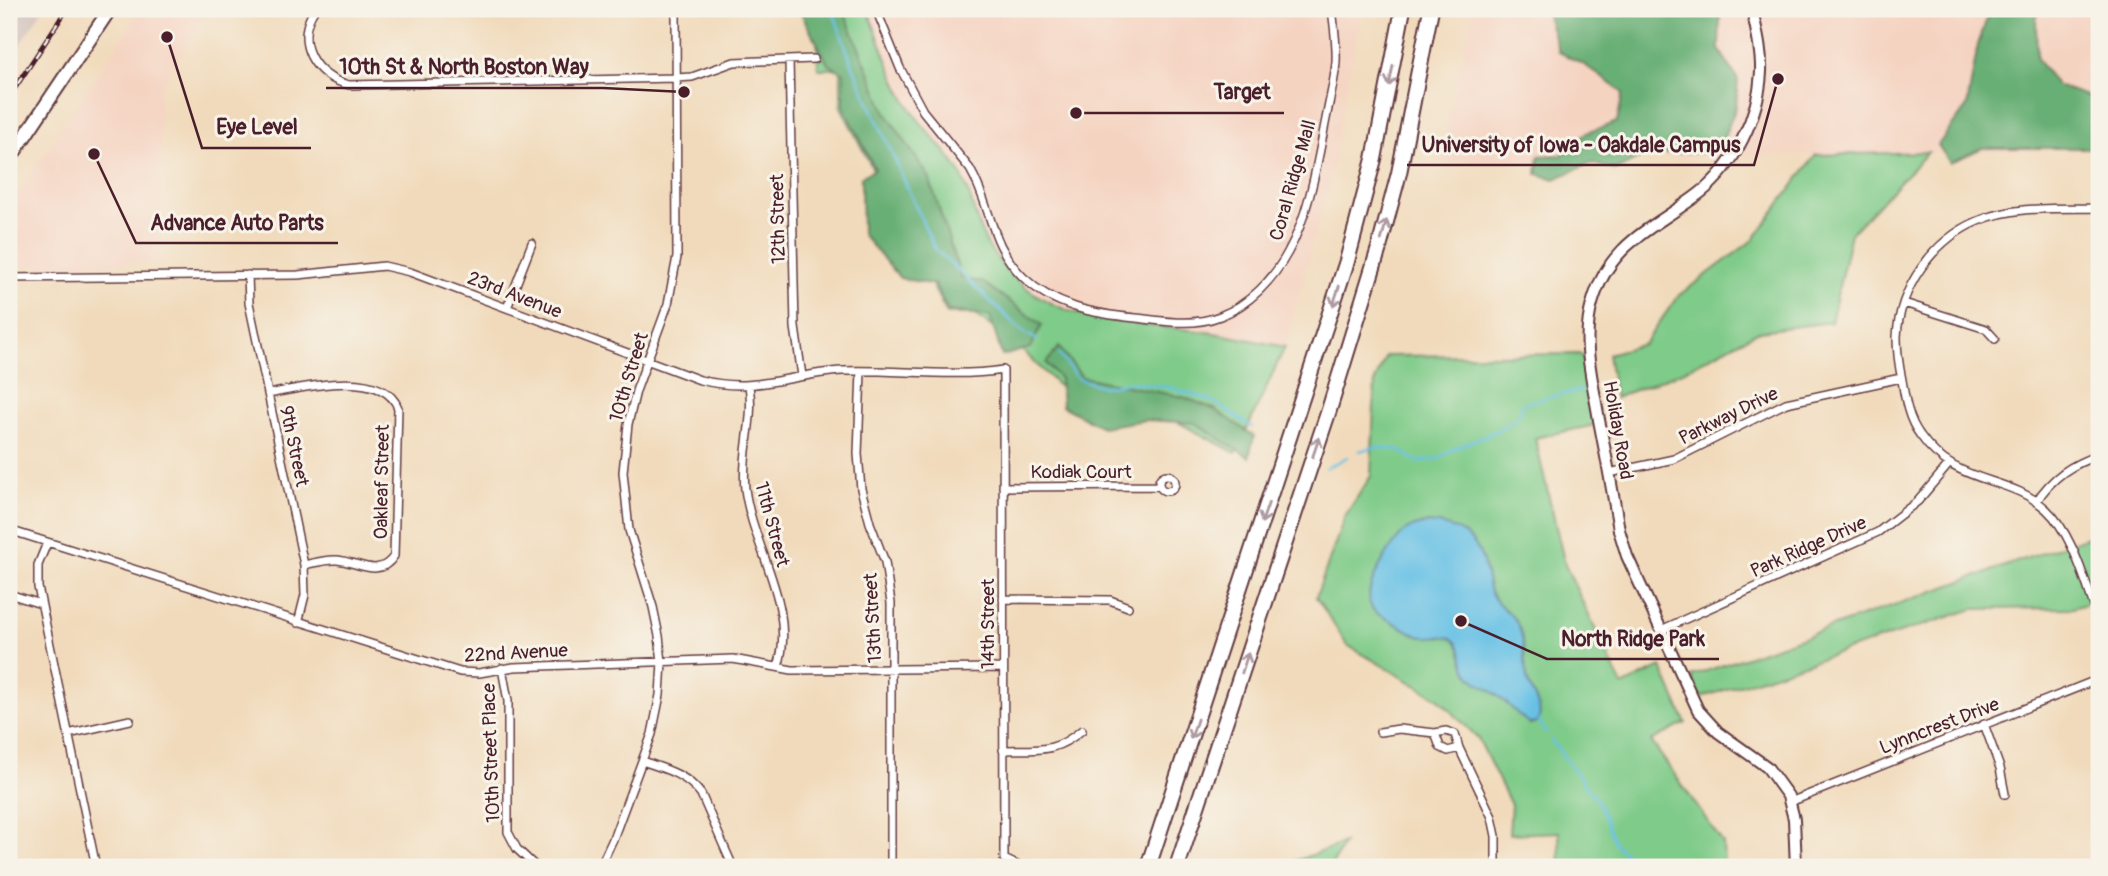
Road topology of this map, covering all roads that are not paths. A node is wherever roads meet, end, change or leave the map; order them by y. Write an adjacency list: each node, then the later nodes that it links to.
1 (110, 9): 12 (main road)
2 (315, 9): 11 (street)
3 (676, 9): 11 (street, 10th Street)
4 (876, 9): 5 (street, Coral Ridge Mall)
5 (1332, 9)
6 (1403, 9): 66 (highway, one-way to 66)
7 (1431, 9): 67 (highway, one-way to 7)
8 (1752, 9): 29 (street, Holiday Road)
9 (789, 60): 10 (street); 11 (street); 23 (street, 12th Street)
10 (814, 60)
11 (676, 78): 20 (street, 10th Street)
12 (9, 160)
13 (2099, 208): 17 (street)
14 (532, 243): 18 (street)
15 (248, 275): 16 (street, 23rd Avenue); 18 (street, 23rd Avenue); 26 (street, 9th Street)
16 (9, 278)
17 (1904, 303): 19 (street); 24 (street)
18 (507, 308): 20 (street, 23rd Avenue)
19 (1995, 339)
20 (648, 361): 25 (street, 23rd Avenue); 43 (street, 10th Street)
21 (1003, 370): 22 (street, 23rd Avenue); 31 (street, 14th Street)
22 (861, 371): 23 (street, 23rd Avenue); 46 (street, 13th Street)
23 (802, 376): 25 (street, 23rd Avenue)
24 (1901, 378): 28 (street); 29 (street, Parkway Drive)
25 (749, 386): 44 (street, 11th Street)
26 (268, 394): 35 (street, 9th Street); 35 (street, Oakleaf Street)
27 (2099, 455): 32 (street)
28 (1949, 464): 32 (street); 42 (street, Park Ridge Drive)
29 (1609, 473): 42 (street, Holiday Road)
30 (1159, 486): 31 (street, Kodiak Court)
31 (1003, 487): 37 (street, 14th Street)
32 (2036, 502): 40 (street)
33 (9, 530): 34 (street, 22nd Avenue)
34 (47, 543): 38 (street); 41 (street, 22nd Avenue)
35 (304, 565): 41 (street, 9th Street)
36 (9, 594): 38 (street)
37 (1003, 599): 39 (street); 47 (street, 14th Street)
38 (41, 604): 54 (street)
39 (1128, 607)
40 (2099, 618)
41 (298, 622): 45 (street, 22nd Avenue)
42 (1661, 630): 59 (street, Holiday Road)
43 (662, 662): 44 (street, 22nd Avenue); 45 (street, 22nd Avenue); 57 (street, 10th Street)
44 (778, 667): 46 (street, 22nd Avenue)
45 (502, 668): 61 (street, 10th Street Place)
46 (891, 668): 47 (street, 22nd Avenue); 64 (street, 13th Street)
47 (1002, 668): 56 (street, 14th Street)
48 (2099, 678): 50 (street, Lynncrest Drive)
49 (130, 720): 54 (street)
50 (1984, 724): 58 (street); 59 (street, Lynncrest Drive)
51 (1082, 730): 56 (street)
52 (1380, 732): 53 (street)
53 (1435, 733): 55 (street); 55 (street)
54 (68, 734): 60 (street)
55 (1459, 748): 68 (street)
56 (1003, 750): 65 (street, 14th Street)
57 (642, 761): 62 (street, 10th Street); 63 (street)
58 (2005, 794)
59 (1790, 802): 69 (street, Holiday Road)
60 (96, 867)
61 (536, 867)
62 (600, 867)
63 (733, 867)
64 (891, 867)
65 (1021, 867)
66 (1148, 867)
67 (1177, 867)
68 (1496, 867)
69 (1796, 867)

